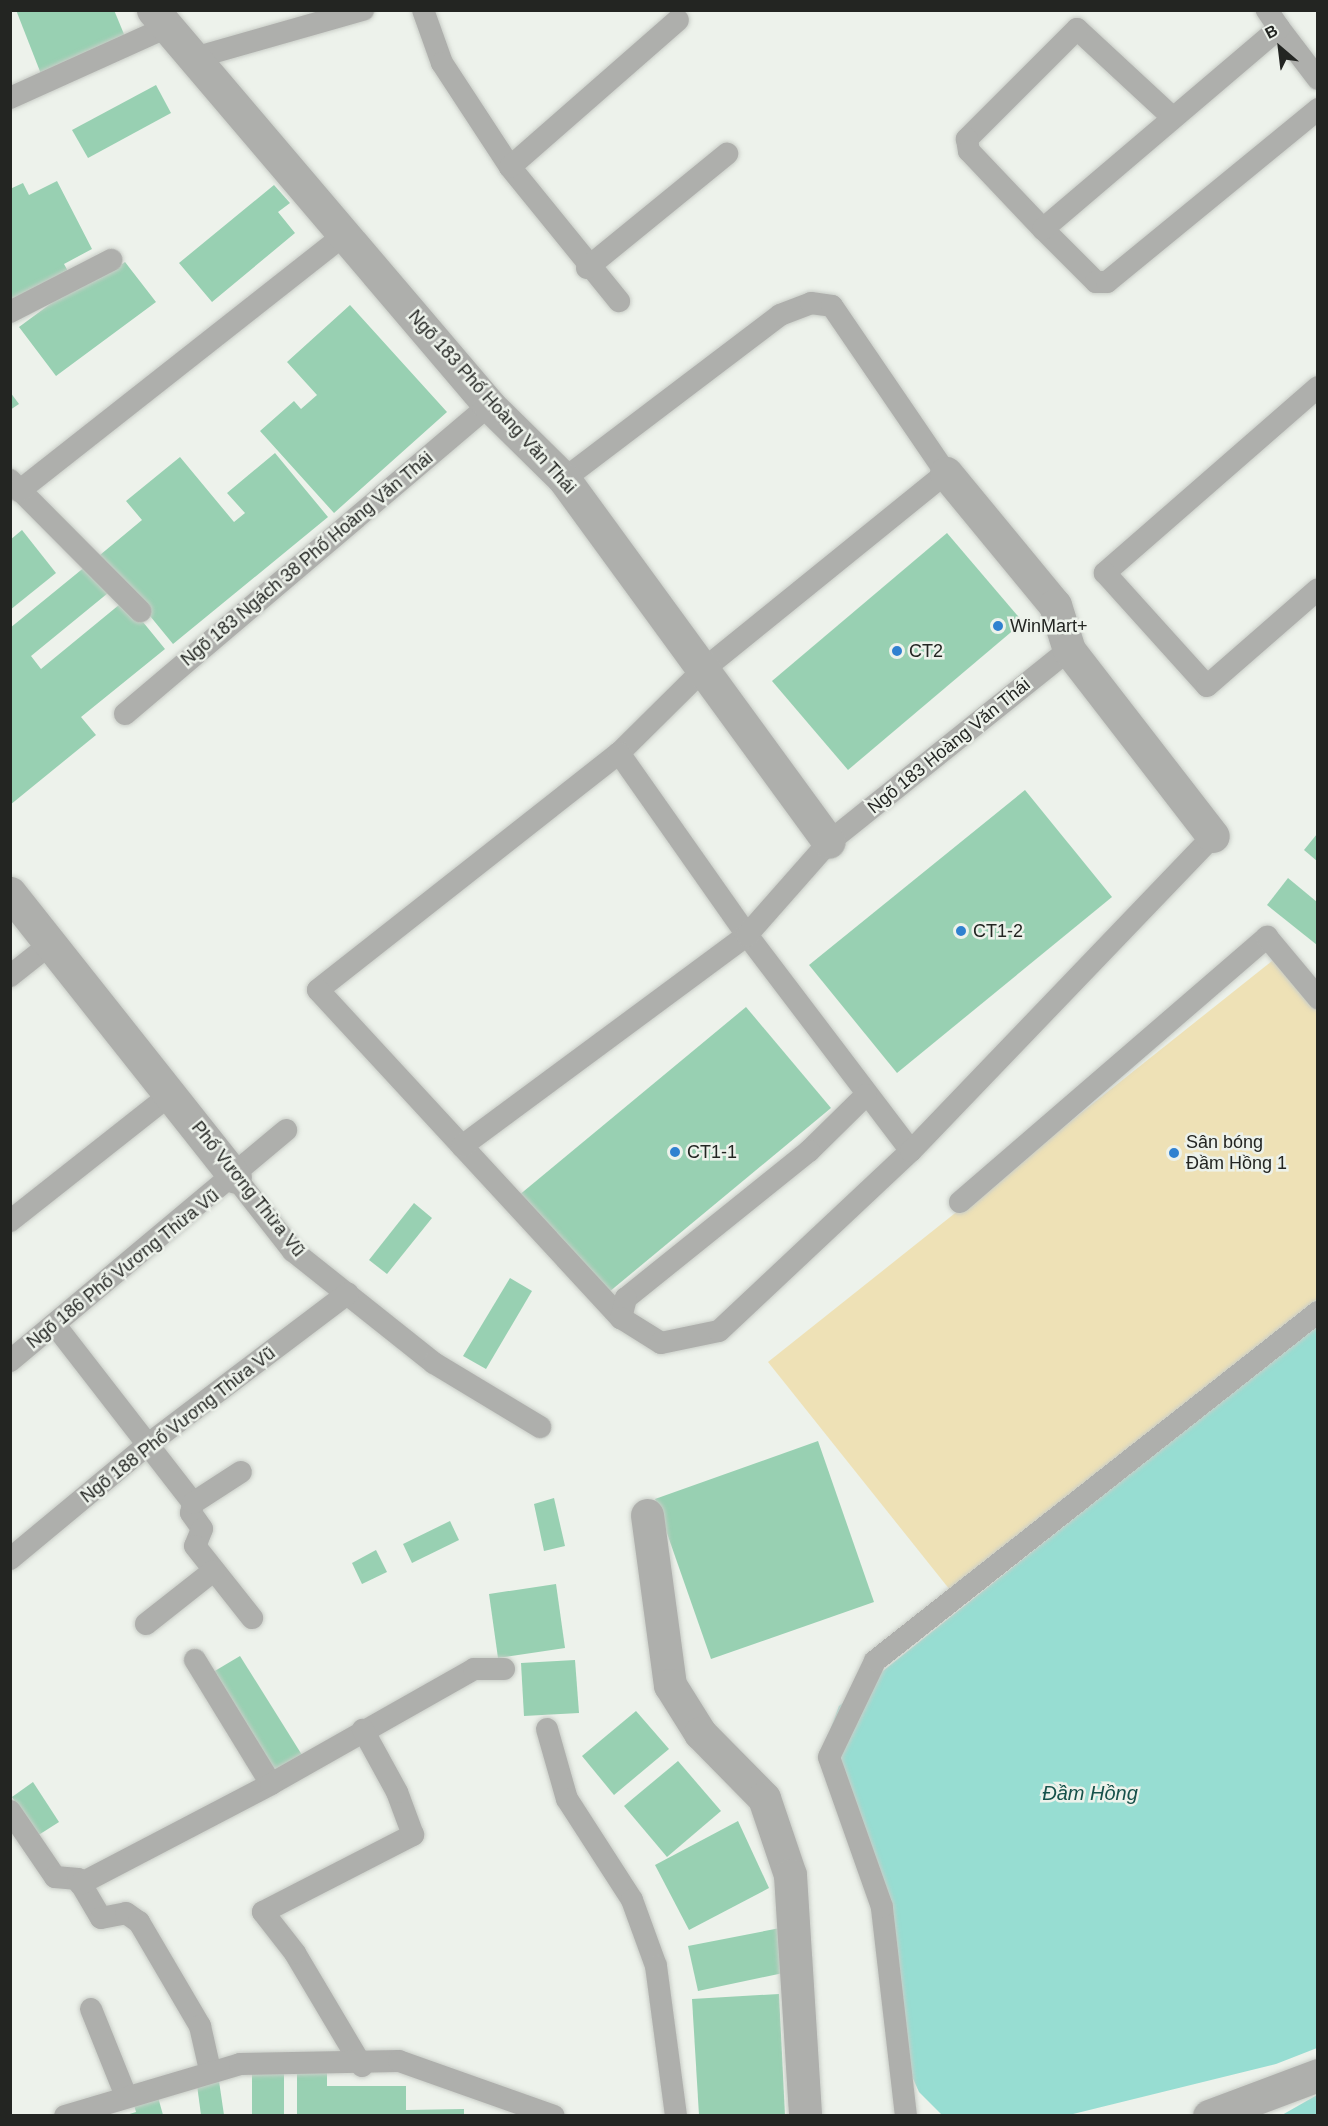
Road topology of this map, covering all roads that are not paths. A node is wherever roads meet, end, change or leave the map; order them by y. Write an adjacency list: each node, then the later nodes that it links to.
1 (363, 10): 6 (lane)
2 (423, 10): 12 (lane)
3 (160, 19): 6 (street, Ngõ 183 Phố Hoàng Văn Thái); 8 (lane)
4 (1273, 19): 7 (lane); 10 (lane)
5 (678, 20): 12 (lane)
6 (194, 58): 14 (street, Ngõ 183 Phố Hoàng Văn Thái)
7 (1317, 79)
8 (10, 98)
9 (1317, 109): 13 (lane)
10 (1171, 116): 13 (lane); 13 (lane)
11 (727, 154): 16 (lane)
12 (510, 167): 16 (lane)
13 (1043, 229)
14 (346, 234): 20 (street, Ngõ 183 Phố Hoàng Văn Thái); 23 (lane)
15 (111, 260): 18 (lane)
16 (587, 268): 17 (lane)
17 (619, 301)
18 (10, 312)
19 (1313, 400): 24 (lane)
20 (489, 405): 22 (street, Ngõ 183 Phố Hoàng Văn Thái); 28 (lane, Ngõ 183 Ngách 38 Phố Hoàng Văn Thái)
21 (946, 473): 22 (lane); 26 (street); 27 (lane)
22 (564, 479): 27 (street, Ngõ 183 Phố Hoàng Văn Thái)
23 (15, 485): 25 (lane)
24 (1317, 590)
25 (140, 611)
26 (1069, 650): 30 (street); 31 (lane, Ngõ 183 Hoàng Văn Thái)
27 (703, 670): 29 (lane); 31 (street, Ngõ 183 Phố Hoàng Văn Thái)
28 (125, 714)
29 (619, 753): 33 (lane); 40 (lane)
30 (1213, 836): 41 (lane)
31 (829, 842): 33 (lane, Ngõ 183 Hoàng Văn Thái)
32 (10, 893): 34 (street, Phố Vương Thừa Vũ)
33 (747, 935): 38 (lane); 40 (lane, Ngõ 183 Hoàng Văn Thái)
34 (49, 945): 35 (lane); 37 (street, Phố Vương Thừa Vũ)
35 (10, 976)
36 (1317, 998): 43 (lane)
37 (172, 1093): 42 (street, Phố Vương Thừa Vũ); 44 (lane)
38 (866, 1095): 41 (lane); 47 (lane)
39 (286, 1130): 42 (lane, Ngõ 186 Phố Vương Thừa Vũ)
40 (462, 1146): 47 (lane)
41 (911, 1151): 47 (lane)
42 (235, 1178): 45 (lane, Phố Vương Thừa Vũ); 48 (lane, Ngõ 186 Phố Vương Thừa Vũ)
43 (960, 1202)
44 (10, 1221)
45 (348, 1293): 50 (lane, Phố Vương Thừa Vũ); 51 (lane, Ngõ 188 Phố Vương Thừa Vũ)
46 (1317, 1312): 75 (lane)
47 (621, 1318)
48 (55, 1325): 49 (lane, Ngõ 186 Phố Vương Thừa Vũ); 51 (lane)
49 (10, 1361)
50 (540, 1427)
51 (146, 1446): 53 (lane); 55 (lane, Ngõ 188 Phố Vương Thừa Vũ)
52 (242, 1472): 53 (lane)
53 (193, 1503): 56 (lane)
54 (647, 1515): 74 (street)
55 (10, 1559)
56 (213, 1571): 57 (lane); 58 (lane)
57 (252, 1618)
58 (146, 1624)
59 (195, 1660): 63 (lane)
60 (504, 1669): 62 (lane)
61 (547, 1729): 73 (lane)
62 (363, 1730): 63 (lane); 67 (lane)
63 (271, 1784): 65 (lane)
64 (10, 1811): 65 (lane)
65 (80, 1884): 68 (lane)
66 (92, 2009): 70 (lane)
67 (362, 2066): 68 (lane); 72 (lane)
68 (210, 2070): 70 (lane)
69 (1317, 2075): 76 (street)
70 (126, 2096): 71 (lane)
71 (65, 2115)
72 (554, 2115)
73 (676, 2115)
74 (806, 2115)
75 (906, 2115)
76 (1209, 2115)

